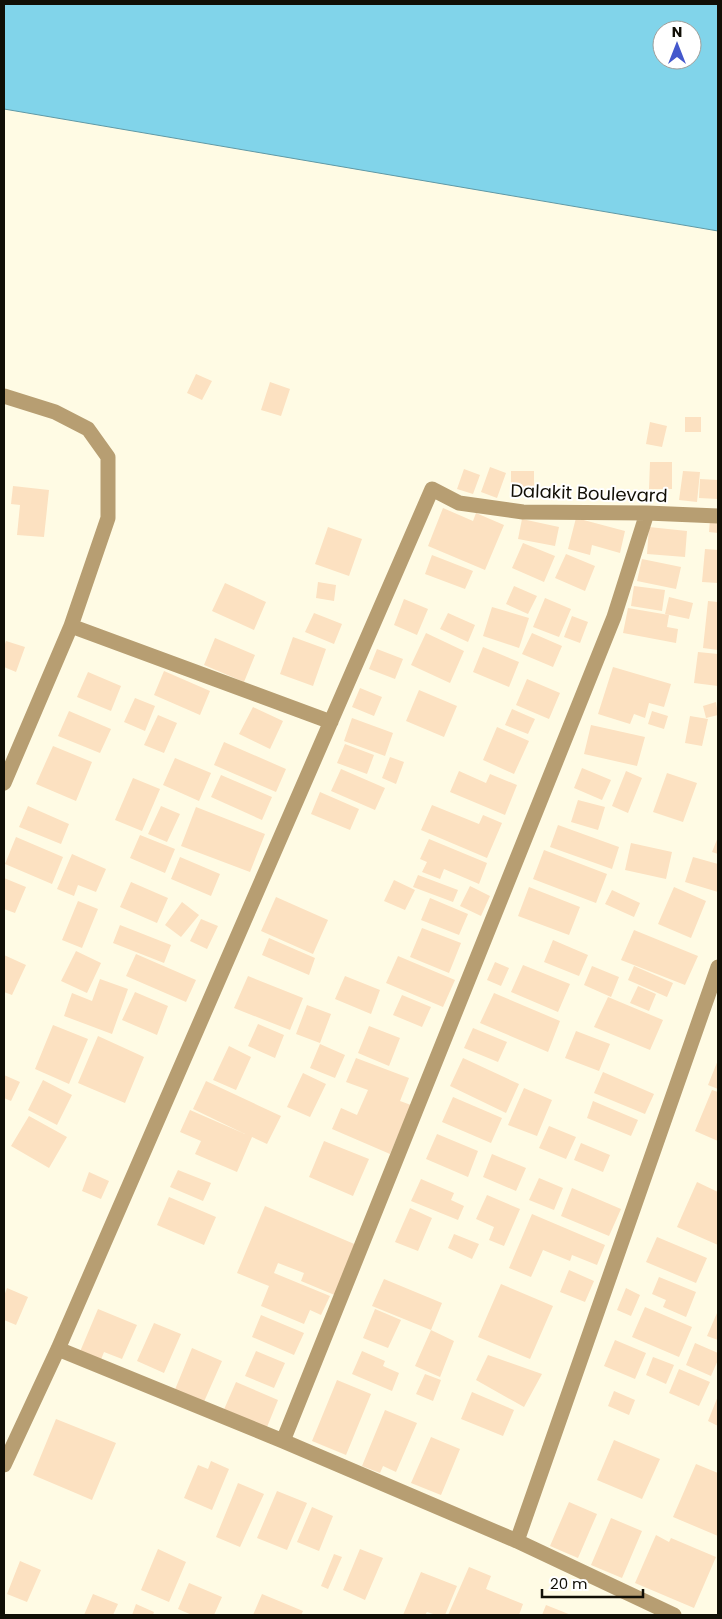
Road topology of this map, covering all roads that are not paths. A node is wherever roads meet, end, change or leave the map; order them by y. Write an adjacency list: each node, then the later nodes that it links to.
1 (4, 396): 4 (street)
2 (647, 513): 3 (street, Dalakit Boulevard); 5 (street, Dalakit Boulevard); 9 (street)
3 (718, 516)
4 (71, 626): 5 (street); 6 (street)
5 (331, 722): 8 (street)
6 (4, 783)
7 (718, 967): 11 (street)
8 (58, 1349): 9 (street); 10 (street)
9 (284, 1441): 11 (street)
10 (4, 1465)
11 (517, 1541): 12 (street)
12 (674, 1615)

